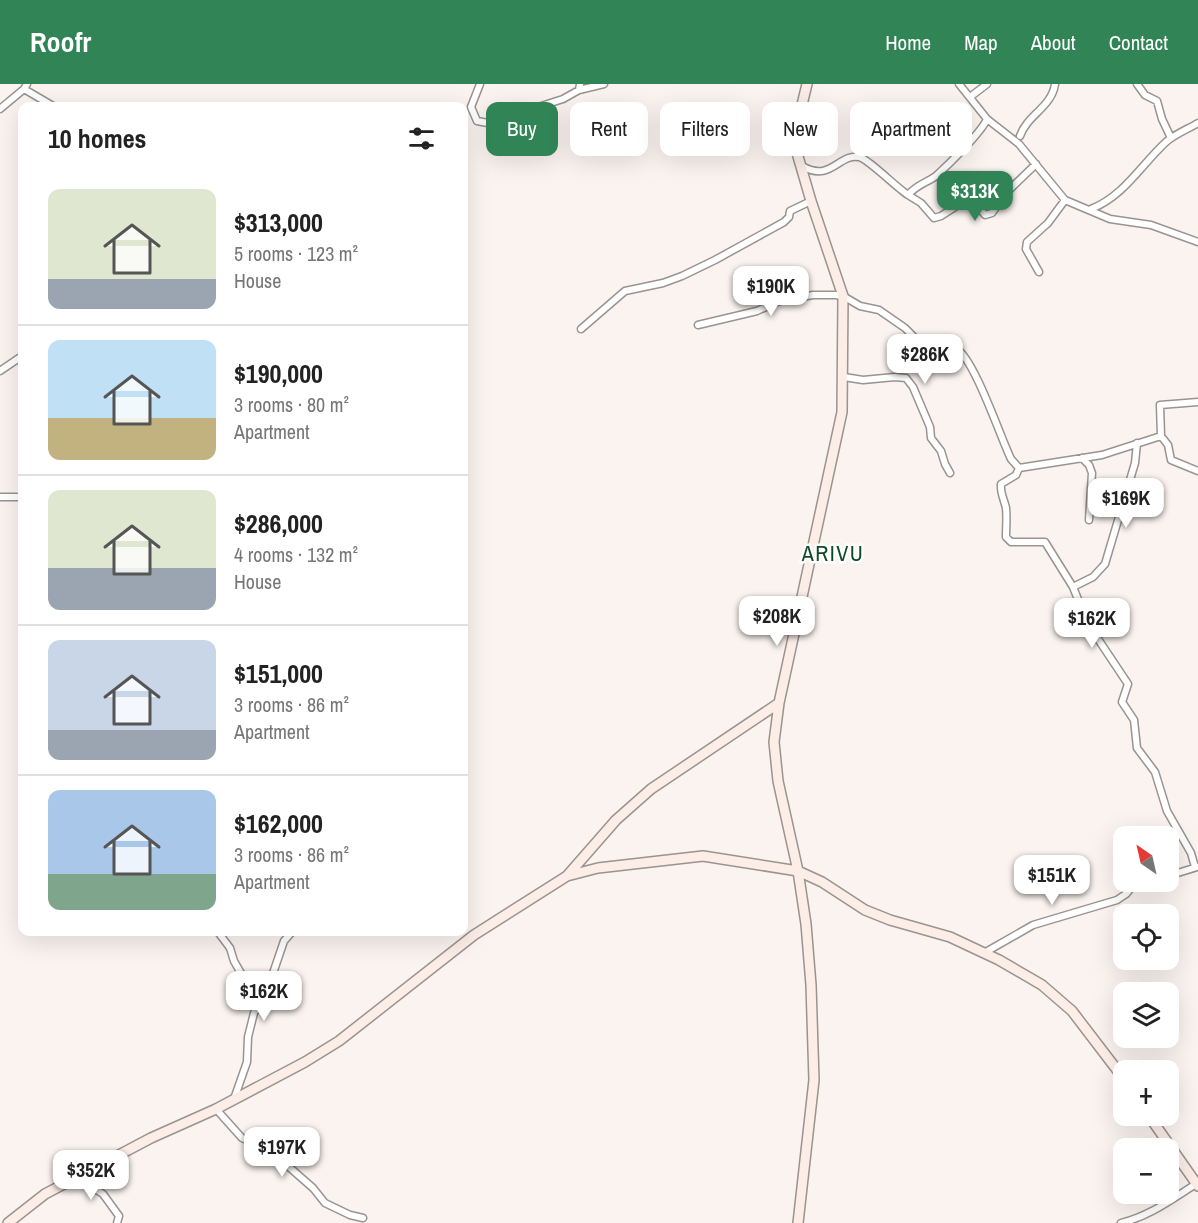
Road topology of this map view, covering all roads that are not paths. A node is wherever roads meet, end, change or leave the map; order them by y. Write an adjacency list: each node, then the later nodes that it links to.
1 (480, 84): 9 (street)
2 (604, 84): 9 (street)
3 (807, 84): 18 (street)
4 (959, 84): 10 (street)
5 (987, 84): 10 (street)
6 (1055, 84): 15 (street)
7 (1137, 84): 16 (street)
8 (25, 86): 11 (street); 12 (street)
9 (579, 87)
10 (970, 97): 13 (street)
11 (47, 102)
12 (0, 109)
13 (987, 119): 17 (street); 19 (street)
14 (1198, 123): 16 (street)
15 (1020, 135)
16 (1171, 138): 22 (street)
17 (1036, 164): 19 (street); 20 (street)
18 (800, 165): 19 (street); 21 (street)
19 (908, 195)
20 (1065, 200): 22 (street); 24 (street)
21 (811, 201): 25 (street); 27 (street)
22 (1090, 209): 23 (street)
23 (1198, 242)
24 (1039, 272)
25 (843, 296): 26 (street); 30 (street); 35 (street)
26 (698, 325)
27 (581, 329)
28 (18, 360): 29 (street)
29 (0, 371)
30 (843, 376): 37 (street); 42 (street)
31 (1198, 402): 32 (street)
32 (1161, 435): 33 (street); 36 (street)
33 (1137, 443): 34 (street); 41 (street)
34 (1082, 458): 35 (street); 40 (street)
35 (1018, 468): 41 (street)
36 (1198, 471)
37 (950, 473)
38 (0, 497): 39 (street)
39 (18, 497)
40 (1089, 520)
41 (1072, 587): 43 (street)
42 (779, 703): 44 (street); 46 (street)
43 (1197, 867): 45 (street)
44 (798, 872): 46 (street); 50 (street); 61 (street)
45 (1179, 873)
46 (567, 876): 53 (street)
47 (1128, 892): 50 (street)
48 (221, 936): 51 (street)
49 (289, 936): 51 (street)
50 (984, 952): 52 (street)
51 (258, 1003): 53 (street)
52 (1113, 1064)
53 (234, 1099): 54 (street)
54 (216, 1109): 56 (street); 58 (street)
55 (1156, 1126): 57 (street)
56 (77, 1178): 59 (street); 60 (street)
57 (1197, 1185): 62 (street)
58 (363, 1218)
59 (8, 1223)
60 (117, 1223)
61 (798, 1223)
62 (1121, 1223)

